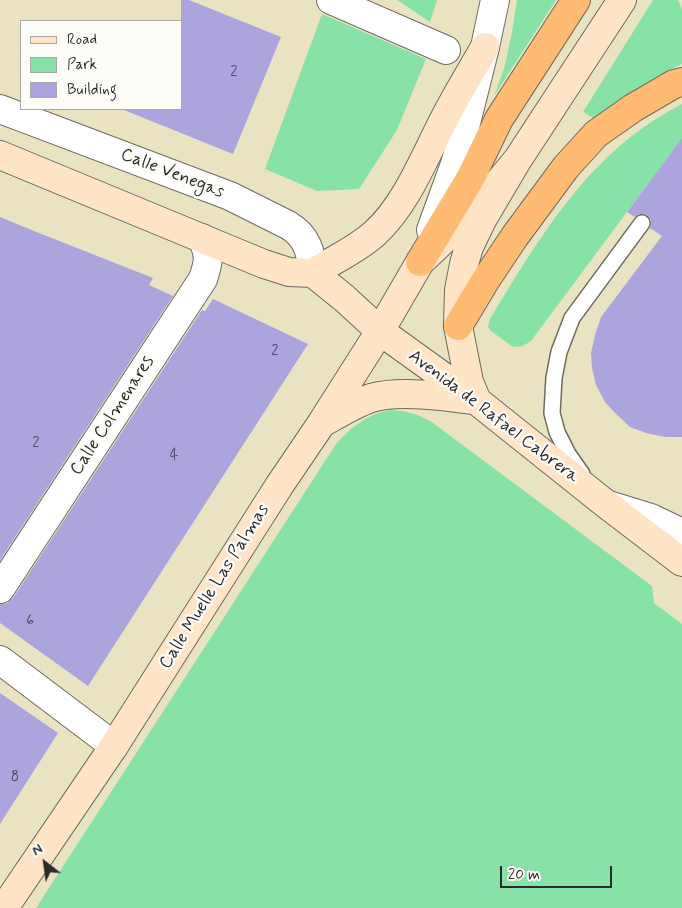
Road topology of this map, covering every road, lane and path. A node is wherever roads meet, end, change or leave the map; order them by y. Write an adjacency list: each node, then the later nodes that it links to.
1 (331, 0): 6 (street)
2 (495, 0): 5 (street)
3 (576, 0): 13 (highway)
4 (622, 0): 10 (street)
5 (485, 47): 13 (street); 14 (street)
6 (446, 50)
7 (682, 82): 15 (highway)
8 (0, 109): 14 (street, Calle Venegas)
9 (0, 155): 12 (street)
10 (518, 159): 13 (street, Calle Muelle Las Palmas); 15 (street)
11 (642, 222): 19 (lane)
12 (202, 238): 14 (street); 22 (street, Calle Colmenares)
13 (420, 262): 16 (street, Calle Muelle Las Palmas)
14 (313, 273): 16 (street)
15 (458, 326): 17 (street)
16 (380, 332): 17 (street, Avenida de Rafael Cabrera); 18 (street, Calle Muelle Las Palmas)
17 (477, 401): 18 (street); 19 (street, Avenida de Rafael Cabrera)
18 (321, 424): 24 (street, Calle Muelle Las Palmas)
19 (606, 504): 20 (street, Avenida de Rafael Cabrera); 21 (street, Avenida de Rafael Cabrera)
20 (682, 533)
21 (682, 562)
22 (0, 589)
23 (0, 660): 24 (street)
24 (114, 746): 25 (street, Calle Muelle Las Palmas)
25 (4, 908)

